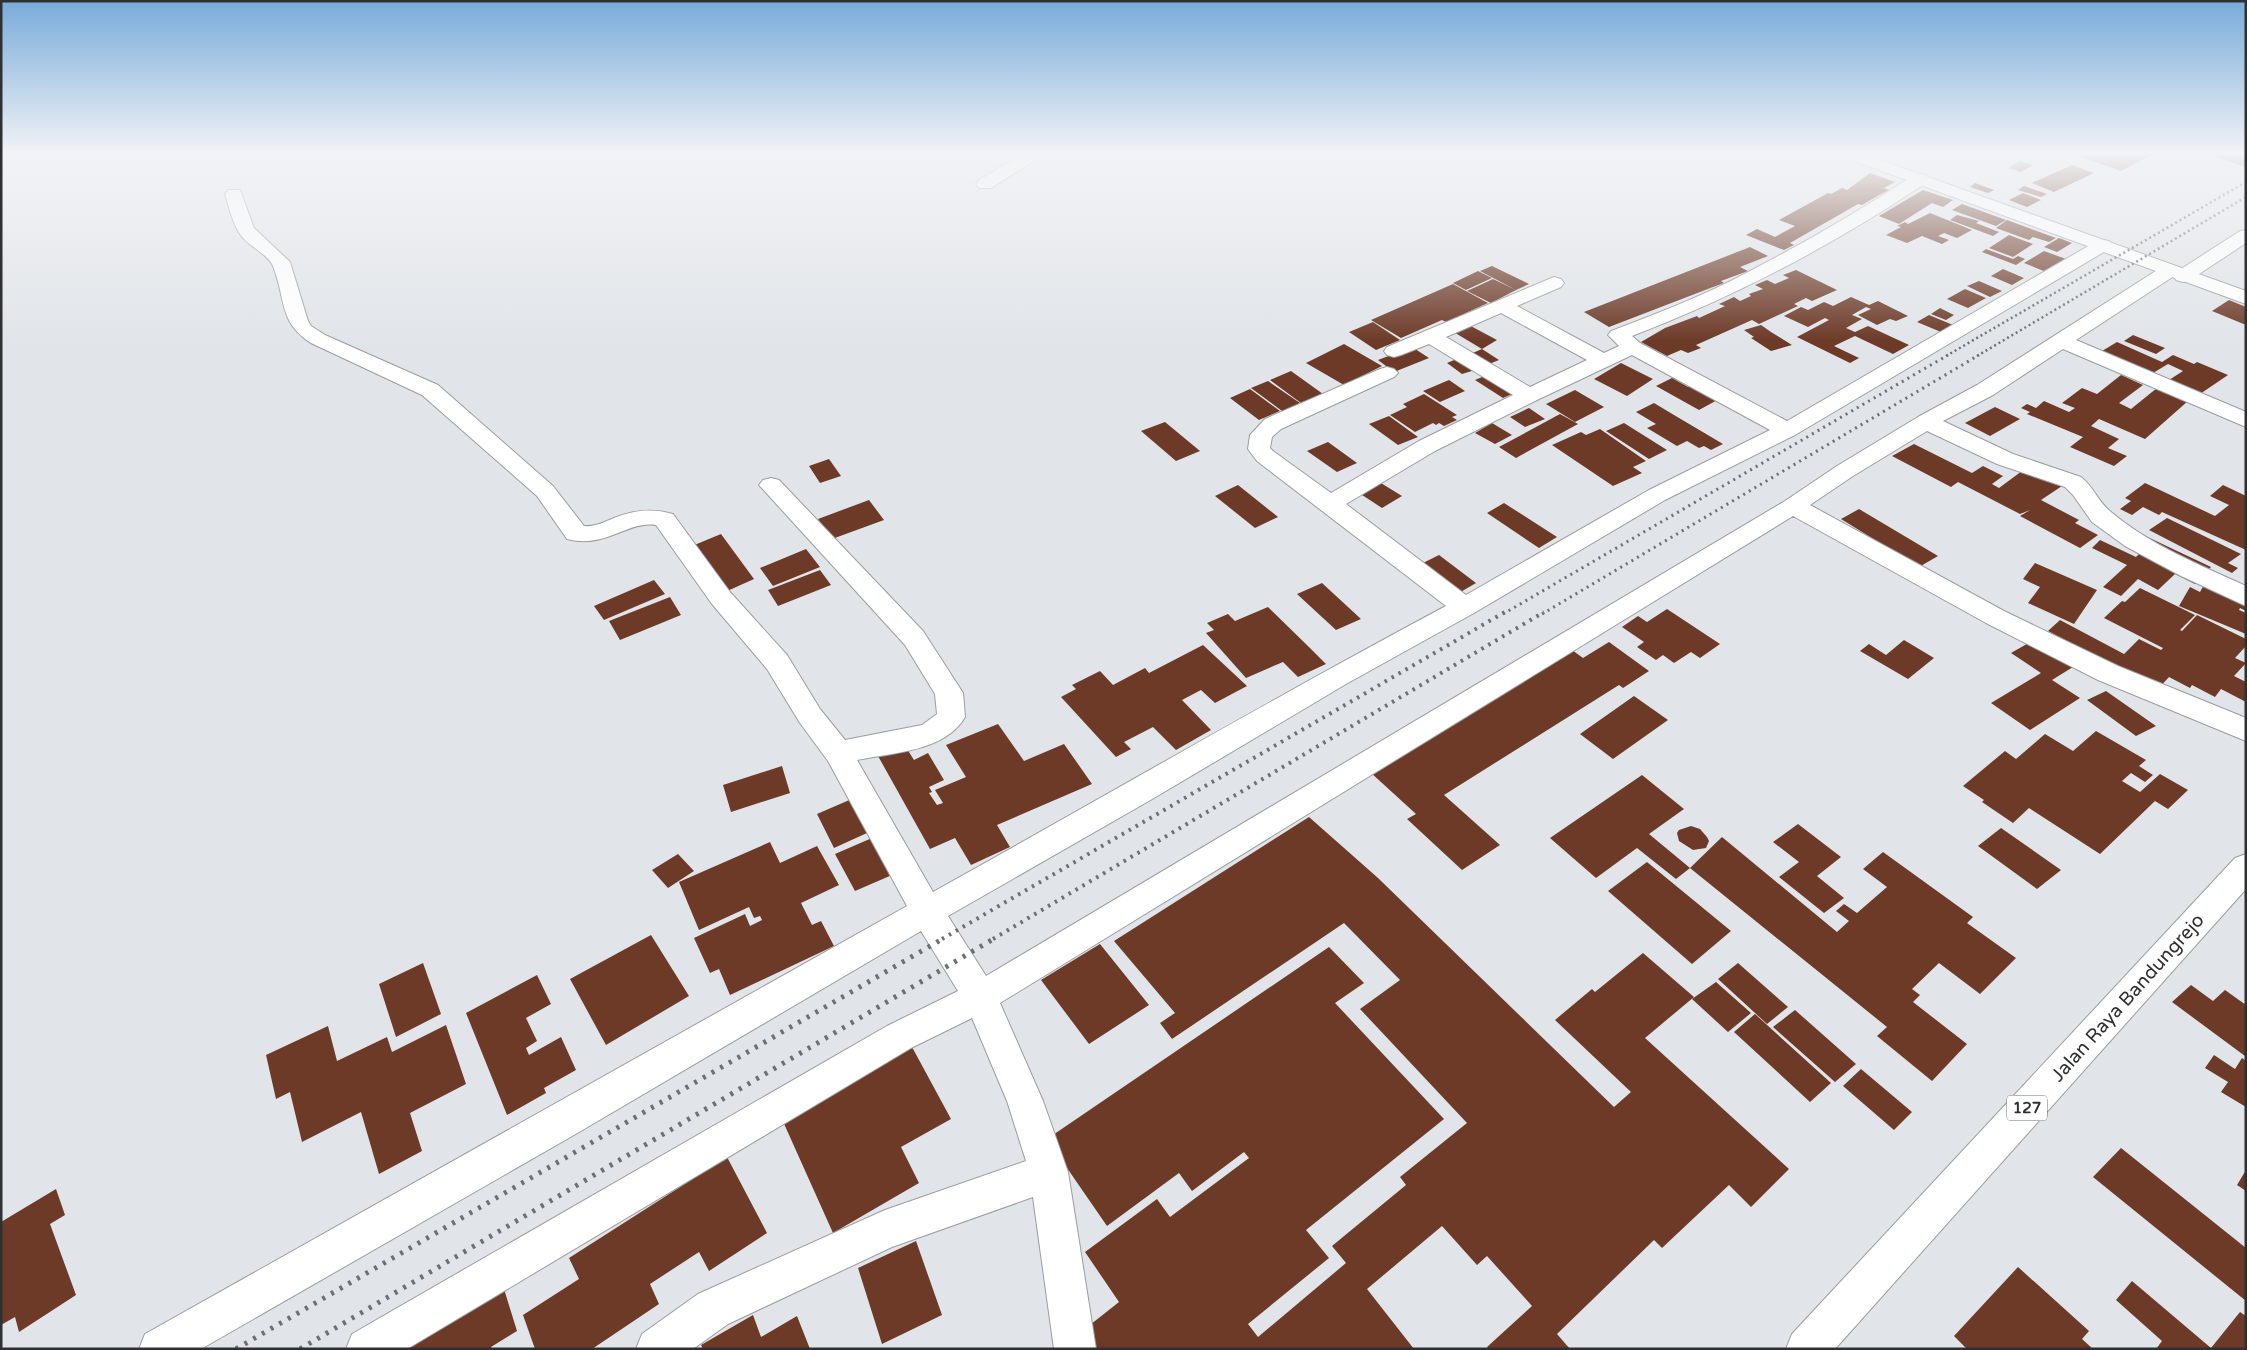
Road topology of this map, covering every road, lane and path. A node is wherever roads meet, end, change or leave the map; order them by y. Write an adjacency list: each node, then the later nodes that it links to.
1 (241, 216): 24 (street)
2 (1862, 216): 12 (street)
3 (2023, 216): 5 (street)
4 (2246, 235): 6 (street)
5 (2103, 245): 6 (street); 17 (street)
6 (2176, 273): 8 (street); 11 (street)
7 (1554, 283): 9 (street)
8 (2246, 298)
9 (1502, 306): 10 (street); 13 (street)
10 (1432, 336): 14 (street); 19 (street)
11 (2062, 341): 15 (street); 16 (street)
12 (1633, 348): 13 (street); 17 (street)
13 (1604, 361): 14 (street)
14 (1529, 395): 19 (street)
15 (2246, 420)
16 (1926, 422): 20 (street); 21 (street)
17 (1787, 430): 22 (street)
18 (772, 485): 24 (street)
19 (1331, 503): 22 (street)
20 (1793, 506): 23 (street); 27 (street)
21 (2246, 597)
22 (1465, 607): 26 (street)
23 (2246, 730)
24 (838, 752): 26 (street)
25 (2246, 867): 33 (street, Jalan Raya Bandungrejo / 127)
26 (927, 911): 27 (street); 29 (street)
27 (980, 997): 28 (street); 30 (street)
28 (1049, 1172): 31 (street); 32 (street)
29 (160, 1349)
30 (367, 1349)
31 (657, 1349)
32 (1075, 1349)
33 (1807, 1349)

